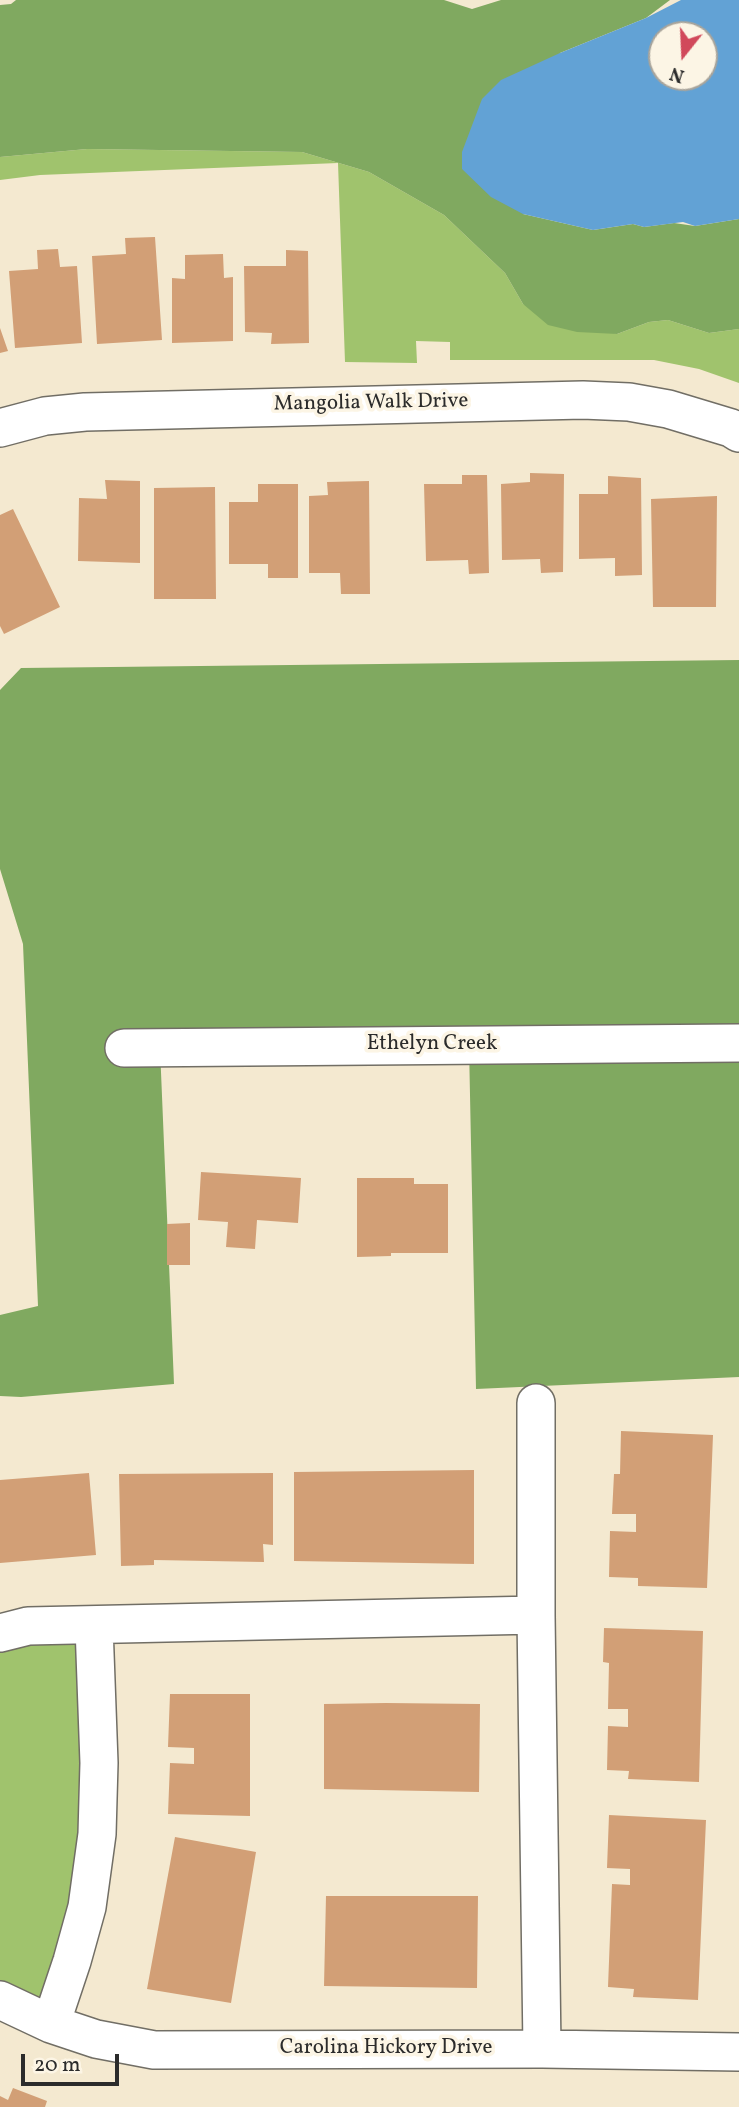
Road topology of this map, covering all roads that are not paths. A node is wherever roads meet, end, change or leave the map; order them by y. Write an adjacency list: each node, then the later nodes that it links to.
1 (0, 428): 2 (street, Mangolia Walk Drive)
2 (739, 433)
3 (739, 1043): 4 (street, Ethelyn Creek)
4 (124, 1048)
5 (536, 1403): 6 (street)
6 (536, 1615): 7 (street); 11 (street)
7 (94, 1626): 8 (street); 10 (street)
8 (0, 1633)
9 (0, 2000): 10 (street, Carolina Hickory Drive)
10 (51, 2024): 11 (street, Carolina Hickory Drive)
11 (542, 2049): 12 (street, Carolina Hickory Drive)
12 (739, 2052)

